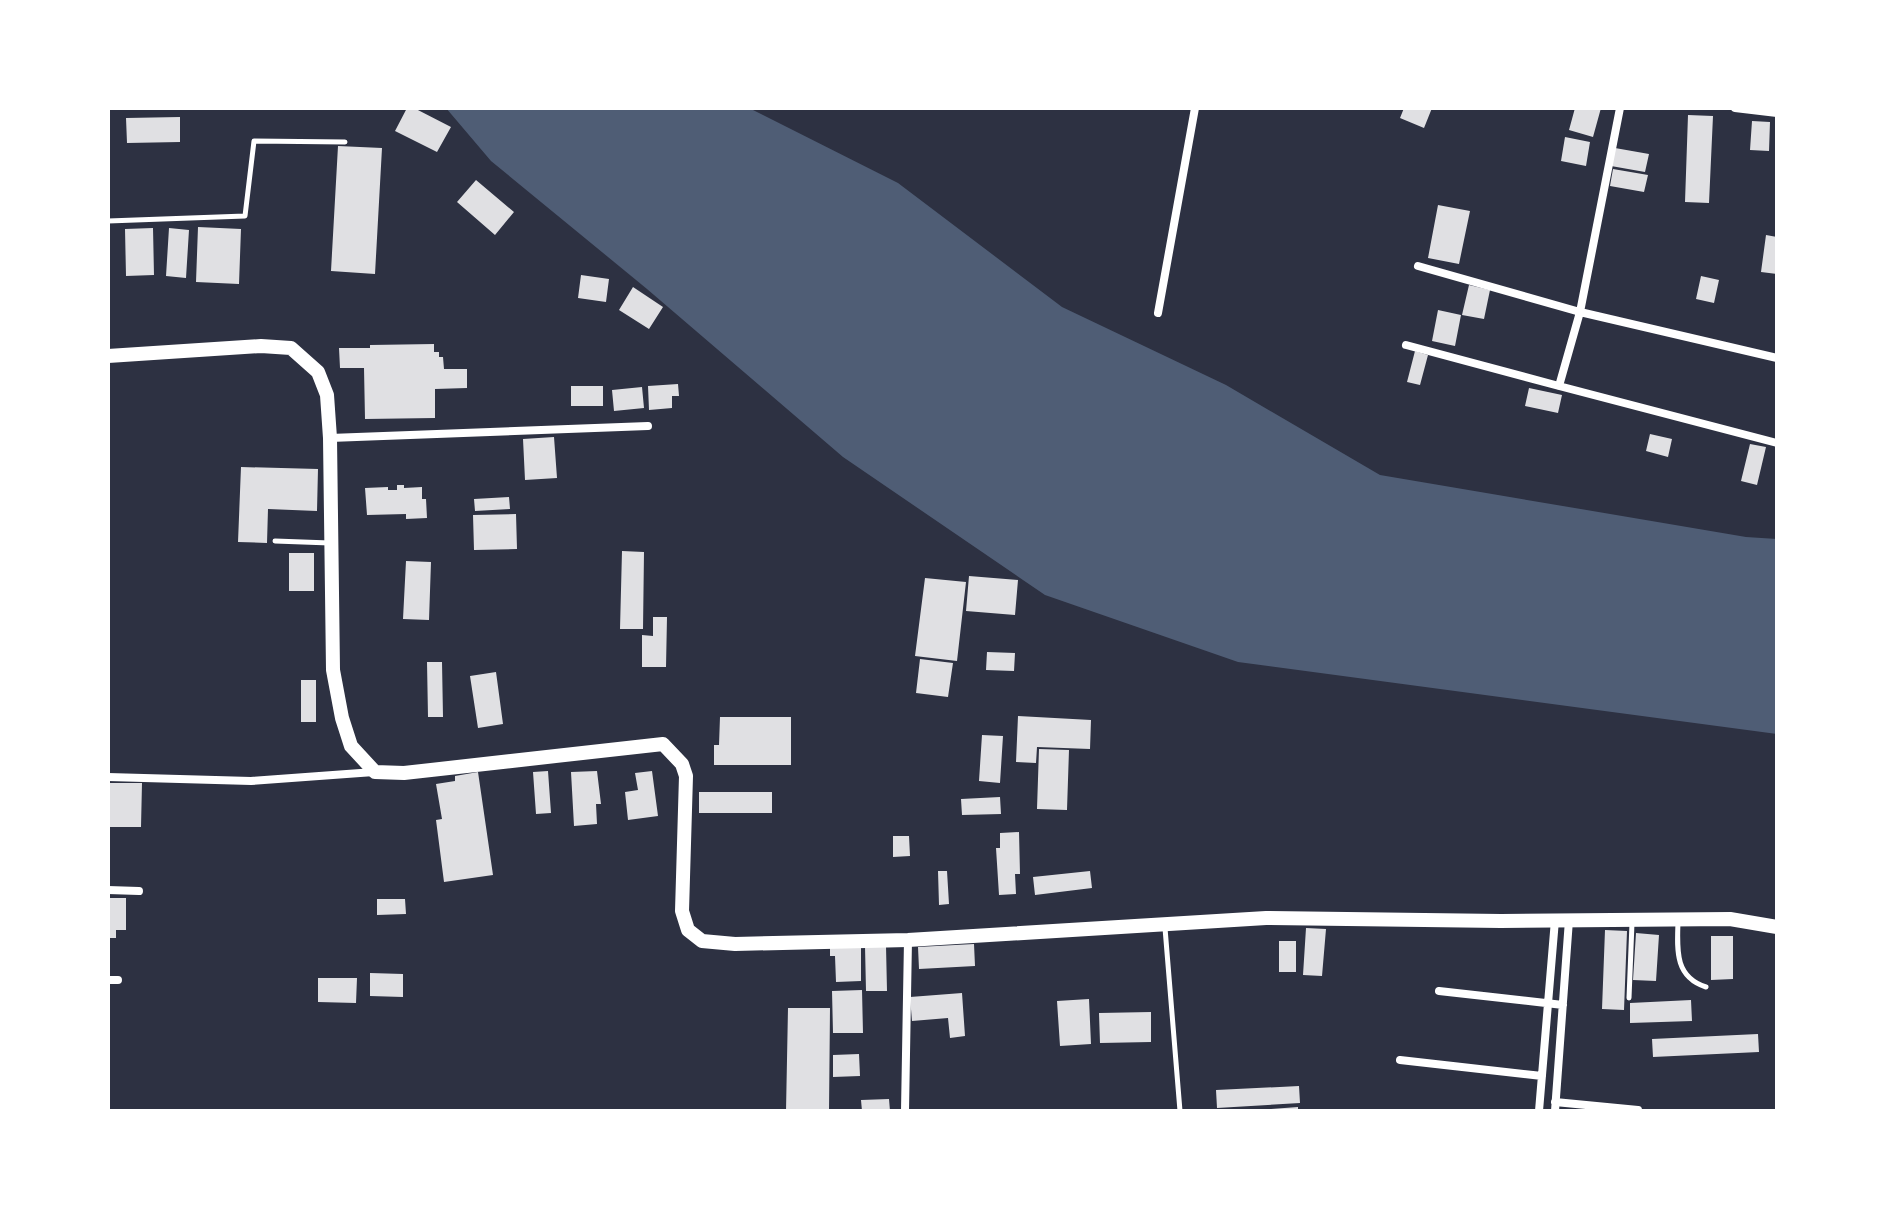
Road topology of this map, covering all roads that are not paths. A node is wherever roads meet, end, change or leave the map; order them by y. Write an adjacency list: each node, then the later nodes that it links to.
1 (1195, 108): 9 (street)
2 (1620, 108): 8 (street)
3 (1735, 108): 4 (street)
4 (1777, 113)
5 (345, 142): 6 (lane)
6 (108, 221)
7 (1418, 266): 8 (street)
8 (1580, 312): 12 (street); 13 (street)
9 (1158, 313)
10 (1406, 345): 13 (street)
11 (108, 356): 15 (main road)
12 (1777, 358)
13 (1559, 386): 16 (street)
14 (648, 426): 15 (street)
15 (330, 438): 18 (main road)
16 (1777, 443)
17 (275, 541): 18 (lane)
18 (331, 543): 19 (main road)
19 (375, 772): 20 (street); 28 (main road)
20 (108, 777)
21 (108, 890): 22 (street)
22 (139, 891)
23 (1632, 919): 24 (main road); 25 (main road); 33 (lane)
24 (1562, 920): 26 (main road); 34 (street); 35 (street)
25 (1678, 920): 27 (main road); 31 (lane)
26 (1165, 923): 28 (main road); 41 (lane)
27 (1777, 927)
28 (908, 940): 40 (street)
29 (108, 980): 30 (street)
30 (118, 980)
31 (1706, 987)
32 (1439, 991): 34 (street)
33 (1629, 998)
34 (1548, 1003): 35 (street); 37 (street)
35 (1563, 1005): 38 (street)
36 (1400, 1060): 37 (street)
37 (1542, 1076): 42 (street)
38 (1555, 1107): 39 (street)
39 (1638, 1110)
40 (905, 1111)
41 (1180, 1111)
42 (1539, 1111)

